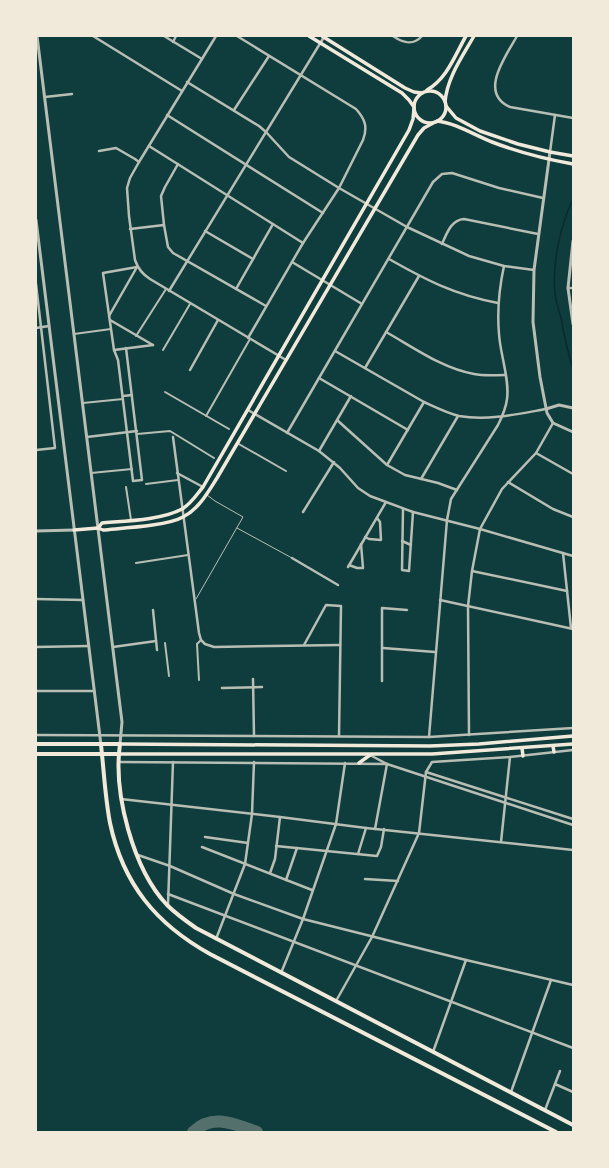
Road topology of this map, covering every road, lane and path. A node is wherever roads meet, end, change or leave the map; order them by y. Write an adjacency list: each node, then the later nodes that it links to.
1 (37, 36): 23 (street)
2 (93, 36): 20 (street)
3 (164, 36): 14 (street)
4 (176, 36): 14 (street)
5 (216, 36): 17 (street)
6 (237, 36): 16 (street)
7 (309, 36): 15 (main road)
8 (323, 36): 15 (street); 21 (main road)
9 (392, 36): 10 (street)
10 (422, 36)
11 (466, 36): 21 (main road)
12 (474, 36): 24 (main road)
13 (517, 36): 28 (street)
14 (173, 42): 17 (street)
15 (320, 43): 18 (street); 25 (main road)
16 (269, 56): 18 (street); 26 (street)
17 (202, 59): 19 (street)
18 (300, 75): 31 (street); 41 (street)
19 (188, 82): 20 (street); 26 (street)
20 (182, 91): 27 (street)
21 (423, 92): 24 (main road); 25 (main road)
22 (72, 94): 23 (street)
23 (45, 97): 85 (street)
24 (445, 105): 30 (main road); 34 (main road)
25 (414, 108): 30 (main road); 44 (main road)
26 (234, 110): 31 (street)
27 (167, 114): 32 (street); 39 (street)
28 (555, 116): 29 (street); 34 (street)
29 (573, 118)
30 (436, 121): 36 (main road); 45 (main road)
31 (266, 132): 39 (street); 41 (street)
32 (149, 146): 37 (street); 38 (street)
33 (99, 151): 37 (street)
34 (550, 152): 35 (main road); 36 (street)
35 (573, 156)
36 (549, 160): 40 (main road); 43 (street)
37 (139, 162): 51 (street)
38 (178, 164): 42 (street); 49 (street)
39 (246, 164): 42 (street); 46 (street)
40 (573, 164)
41 (339, 188): 44 (street); 46 (street)
42 (227, 195): 48 (street); 52 (street)
43 (543, 198): 50 (street); 53 (street)
44 (367, 204): 45 (street); 65 (main road)
45 (375, 208): 50 (street); 67 (main road)
46 (323, 213): 55 (street)
47 (36, 220): 80 (street)
48 (273, 224): 55 (street); 57 (street)
49 (164, 225): 51 (street); 59 (street)
50 (407, 227): 56 (street); 58 (street)
51 (130, 229): 62 (street)
52 (205, 231): 57 (street); 59 (street)
53 (538, 234): 56 (street); 63 (street)
54 (573, 241): 68 (street)
55 (303, 243): 60 (street)
56 (442, 244): 61 (street)
57 (253, 259): 70 (street)
58 (388, 259): 64 (street); 74 (street)
59 (187, 261): 70 (street); 71 (street)
60 (292, 262): 65 (street); 75 (street)
61 (504, 266): 63 (street); 72 (street)
62 (137, 267): 71 (street); 76 (street); 76 (street)
63 (534, 270): 105 (street)
64 (419, 276): 72 (street); 84 (street)
65 (323, 280): 67 (street); 92 (main road)
66 (36, 284): 81 (street)
67 (330, 285): 74 (street); 93 (main road)
68 (568, 288): 69 (street); 79 (street)
69 (573, 288)
70 (236, 289): 75 (street)
71 (167, 290): 73 (street); 86 (street)
72 (498, 303): 96 (street)
73 (190, 304): 78 (street); 90 (street)
74 (362, 304): 91 (street)
75 (266, 306): 87 (street)
76 (109, 316): 77 (street)
77 (109, 320): 83 (street); 86 (street)
78 (218, 320): 87 (street); 95 (street)
79 (573, 324)
80 (49, 326): 81 (street); 158 (street)
81 (41, 327): 82 (street); 122 (street)
82 (36, 328)
83 (111, 330): 85 (street); 89 (street)
84 (386, 332): 94 (street); 96 (street)
85 (74, 334): 103 (street)
86 (136, 336): 88 (street)
87 (249, 338): 92 (street); 108 (street)
88 (126, 348): 89 (street); 99 (street)
89 (114, 350): 101 (street)
90 (163, 350)
91 (335, 351): 94 (street); 97 (street)
92 (279, 356): 93 (street); 106 (main road)
93 (286, 360): 107 (main road)
94 (365, 368): 102 (street)
95 (190, 370)
96 (505, 375): 110 (street)
97 (319, 378): 100 (street); 116 (street)
98 (165, 392): 108 (street)
99 (132, 395): 101 (street); 118 (street)
100 (351, 396): 111 (street); 114 (street)
101 (123, 398): 103 (street); 115 (street)
102 (424, 402): 109 (street); 114 (street)
103 (83, 403): 119 (street)
104 (573, 408): 105 (street)
105 (546, 409): 110 (street); 112 (street)
106 (248, 410): 107 (street); 132 (main road)
107 (254, 414): 116 (street); 121 (main road)
108 (206, 416): 113 (street)
109 (458, 416): 110 (street); 135 (street)
110 (502, 416): 141 (street)
111 (337, 420): 123 (street); 127 (street)
112 (553, 423): 117 (street); 124 (street)
113 (229, 430)
114 (408, 430): 127 (street)
115 (127, 432): 118 (street); 119 (street); 128 (street)
116 (287, 432): 123 (street)
117 (573, 432)
118 (137, 433): 125 (street); 128 (street)
119 (87, 437): 131 (street)
120 (173, 437): 130 (street)
121 (237, 443): 129 (street); 134 (main road)
122 (36, 450)
123 (319, 451): 126 (street)
124 (536, 453): 133 (street); 137 (street)
125 (214, 458)
126 (334, 462): 143 (street); 146 (street)
127 (387, 465): 135 (street)
128 (132, 469): 131 (street)
129 (286, 471)
130 (177, 472): 136 (street); 140 (street)
131 (91, 473): 155 (street)
132 (211, 474): 134 (main road); 140 (main road)
133 (573, 474)
134 (217, 478): 142 (main road)
135 (421, 479): 141 (street)
136 (178, 480): 138 (street); 145 (street)
137 (508, 482): 149 (street); 157 (street)
138 (146, 484)
139 (126, 487): 152 (street)
140 (203, 487): 145 (main road)
141 (457, 490): 153 (street)
142 (207, 495): 150 (main road); 156 (lane)
143 (386, 502): 144 (street); 151 (street)
144 (403, 508): 147 (street); 161 (street)
145 (182, 509): 148 (main road); 150 (street)
146 (303, 512)
147 (413, 512): 153 (street); 163 (street)
148 (150, 517): 152 (main road); 154 (main road)
149 (573, 517)
150 (183, 518): 154 (main road); 165 (street)
151 (377, 518): 160 (street); 160 (street)
152 (131, 520): 155 (main road)
153 (447, 520): 157 (street); 174 (street)
154 (151, 525): 155 (main road)
155 (96, 528): 158 (main road); 187 (street)
156 (237, 528): 167 (lane); 175 (lane)
157 (480, 529): 164 (street); 169 (street)
158 (77, 530): 159 (street); 173 (street)
159 (36, 531)
160 (365, 537): 162 (street)
161 (402, 541): 163 (street); 163 (street)
162 (361, 544): 162 (street)
163 (411, 545)
164 (563, 553): 166 (street); 171 (street)
165 (188, 556): 168 (street); 175 (street)
166 (573, 556)
167 (292, 558): 170 (street)
168 (136, 563)
169 (472, 571): 171 (street); 176 (street)
170 (338, 585)
171 (567, 591): 179 (street)
172 (36, 599): 173 (street)
173 (83, 600): 185 (street)
174 (440, 600): 176 (street); 190 (street)
175 (194, 602): 180 (street)
176 (468, 606): 179 (street); 204 (street)
177 (153, 610): 181 (street)
178 (408, 610): 188 (street)
179 (572, 628)
180 (201, 640): 183 (street); 193 (street)
181 (156, 641): 187 (street); 189 (street)
182 (165, 643): 191 (street)
183 (304, 645): 184 (street); 184 (street)
184 (340, 645): 206 (street)
185 (89, 646): 186 (street); 199 (street)
186 (36, 647)
187 (113, 647): 203 (street)
188 (383, 648): 190 (street); 194 (street)
189 (157, 650)
190 (435, 652): 208 (street)
191 (169, 676)
192 (253, 679): 195 (street)
193 (200, 680)
194 (382, 681)
195 (253, 687): 196 (street); 197 (street); 205 (street)
196 (262, 687)
197 (222, 688)
198 (36, 691): 199 (street)
199 (94, 691): 202 (street)
200 (573, 728): 204 (street)
201 (36, 735): 202 (street)
202 (100, 735): 203 (street); 212 (street)
203 (121, 735): 205 (street); 210 (street)
204 (469, 735): 208 (street)
205 (254, 736): 206 (street)
206 (339, 736): 208 (street)
207 (573, 736): 210 (main road)
208 (429, 737)
209 (36, 744): 212 (highway)
210 (120, 744): 212 (highway); 219 (highway)
211 (573, 744): 213 (main road)
212 (101, 745): 218 (highway)
213 (553, 746): 214 (main road); 216 (main road)
214 (522, 748): 220 (main road); 221 (main road)
215 (573, 750): 216 (street)
216 (554, 752): 221 (street)
217 (36, 754): 218 (highway)
218 (102, 754): 219 (highway); 285 (highway)
219 (118, 754): 220 (main road); 223 (highway)
220 (370, 755): 227 (main road); 228 (street)
221 (523, 756): 222 (street)
222 (510, 757): 229 (street); 231 (street)
223 (118, 762): 224 (street); 232 (highway)
224 (173, 762): 225 (street); 233 (street)
225 (254, 762): 226 (street); 235 (street)
226 (345, 763): 227 (street); 238 (street)
227 (359, 763): 228 (street)
228 (387, 764): 230 (street); 241 (street)
229 (426, 772): 230 (street); 231 (street)
230 (425, 777): 234 (street); 243 (street)
231 (506, 797): 234 (street); 237 (street)
232 (121, 799): 233 (street); 253 (highway)
233 (172, 804): 235 (street); 255 (street)
234 (505, 804): 239 (street); 245 (street)
235 (252, 814): 236 (street); 246 (street)
236 (280, 817): 238 (street); 247 (street)
237 (573, 819)
238 (336, 824): 240 (street); 250 (street)
239 (573, 825)
240 (366, 828): 241 (street); 252 (street)
241 (375, 828): 242 (street)
242 (384, 829): 243 (street); 252 (street)
243 (419, 833): 245 (street); 259 (street)
244 (205, 837): 246 (street)
245 (502, 842): 251 (street)
246 (248, 843): 254 (street)
247 (276, 846): 249 (street); 256 (street)
248 (202, 847): 254 (street)
249 (297, 848): 250 (street); 258 (street)
250 (328, 850): 252 (street); 260 (street)
251 (573, 850)
252 (358, 854)
253 (138, 855): 255 (street); 263 (highway)
254 (245, 864): 256 (street); 262 (street)
255 (170, 866): 261 (street); 262 (street)
256 (270, 873): 258 (street)
257 (365, 879): 259 (street)
258 (286, 880): 260 (street)
259 (398, 881): 266 (street)
260 (312, 890): 265 (street)
261 (168, 894): 263 (street); 264 (street)
262 (234, 894): 264 (street); 265 (street)
263 (168, 905): 267 (highway)
264 (225, 916): 267 (street); 268 (street)
265 (303, 919): 266 (street); 268 (street)
266 (372, 937): 269 (street); 270 (street)
267 (216, 939): 271 (highway)
268 (294, 942): 270 (street); 271 (street)
269 (466, 960): 272 (street); 275 (street)
270 (356, 966): 274 (street); 275 (street)
271 (281, 974): 274 (highway)
272 (551, 980): 273 (street); 276 (street)
273 (573, 985)
274 (336, 1001): 278 (highway)
275 (452, 1002): 276 (street); 278 (street)
276 (532, 1033): 277 (street); 282 (street)
277 (573, 1048)
278 (434, 1052): 282 (highway)
279 (560, 1071): 280 (street)
280 (554, 1084): 281 (street); 283 (street)
281 (573, 1092)
282 (511, 1093): 283 (highway)
283 (545, 1110): 284 (highway)
284 (573, 1125)
285 (556, 1132)

